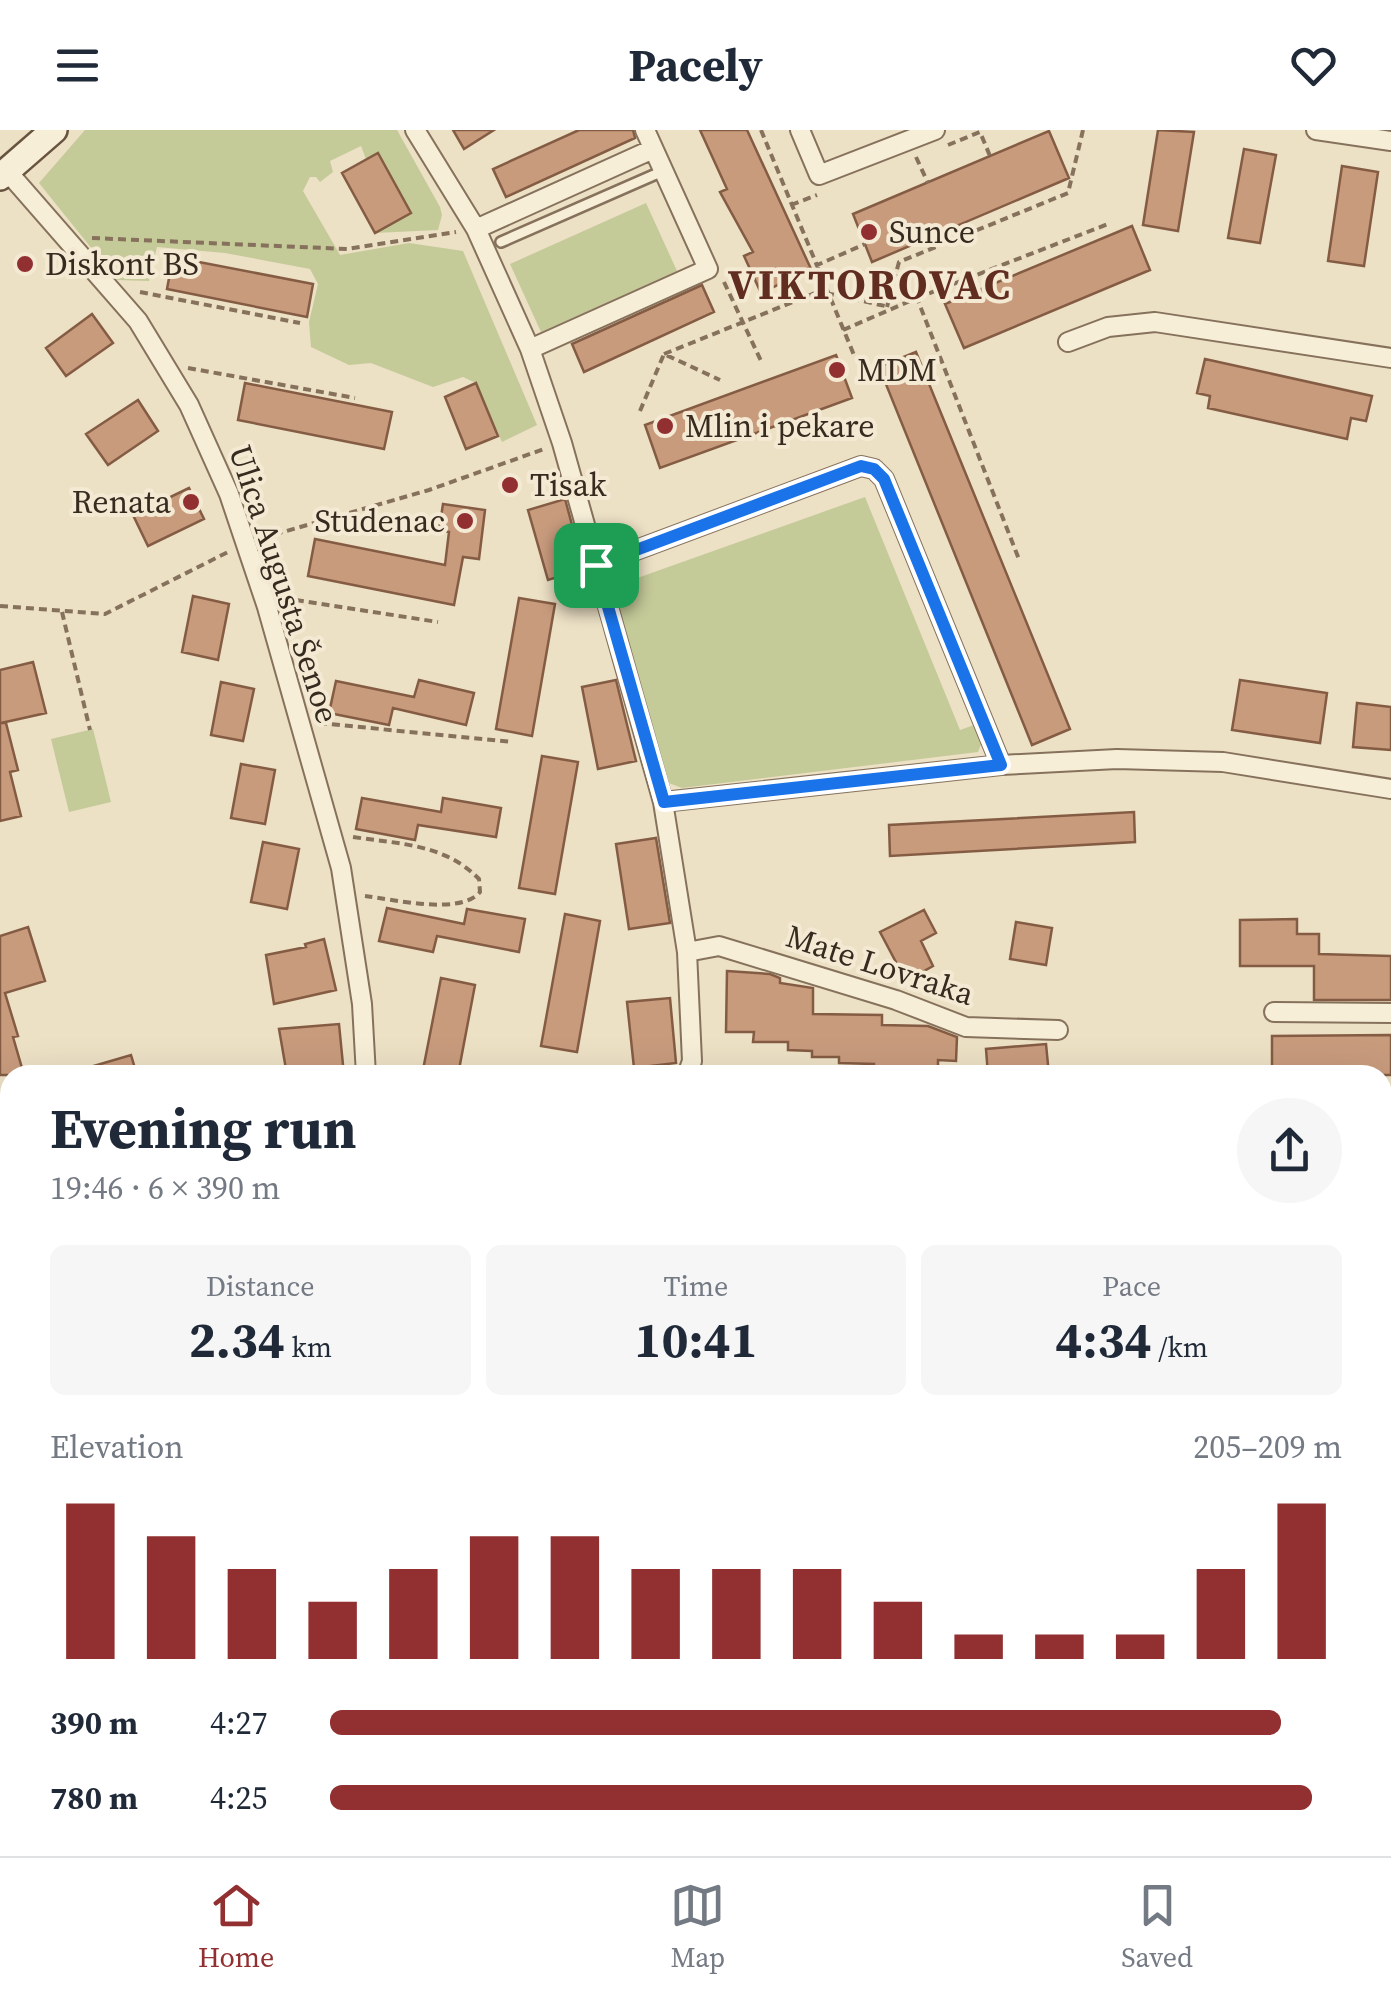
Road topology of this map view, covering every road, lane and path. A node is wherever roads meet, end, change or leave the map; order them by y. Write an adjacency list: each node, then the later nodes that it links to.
1 (54, 130): 13 (main road)
2 (415, 130): 16 (street)
3 (645, 130): 10 (street)
4 (761, 130): 20 (path)
5 (800, 130): 6 (street)
6 (935, 130)
7 (1083, 130): 25 (path)
8 (1316, 130): 9 (street)
9 (1391, 141)
10 (653, 149): 12 (street); 16 (street)
11 (916, 157): 14 (path)
12 (663, 171): 18 (lane); 21 (street)
13 (4, 174): 17 (street, Ulica Augusta Šenoe)
14 (928, 182)
15 (1108, 224): 24 (path)
16 (476, 229): 17 (path); 29 (street)
17 (63, 237): 22 (street, Ulica Augusta Šenoe)
18 (501, 242)
19 (865, 244): 20 (path)
20 (816, 266): 23 (path)
21 (708, 269): 29 (street); 33 (path)
22 (106, 286): 26 (path); 34 (street, Ulica Augusta Šenoe)
23 (826, 291): 25 (path); 27 (path); 30 (path)
24 (917, 298): 25 (path); 40 (path)
25 (890, 308): 27 (path)
26 (300, 323)
27 (842, 330): 31 (path)
28 (1068, 342): 32 (street)
29 (530, 349): 38 (street)
30 (664, 354): 35 (path); 37 (path)
31 (854, 355)
32 (1391, 358)
33 (762, 363)
34 (164, 364): 36 (path); 39 (street, Ulica Augusta Šenoe)
35 (720, 380)
36 (355, 398)
37 (640, 411)
38 (562, 443): 39 (path); 41 (street)
39 (246, 543): 42 (street, Ulica Augusta Šenoe); 44 (path)
40 (1020, 562)
41 (596, 565): 49 (street); 51 (street)
42 (263, 595): 45 (path); 46 (street, Ulica Augusta Šenoe)
43 (0, 606): 44 (path)
44 (62, 612): 47 (path)
45 (438, 622)
46 (299, 721): 48 (path); 52 (street, Ulica Augusta Šenoe)
47 (90, 730)
48 (512, 742)
49 (1001, 765): 50 (street); 51 (street)
50 (1391, 790)
51 (664, 802): 54 (street)
52 (331, 834): 53 (street, Ulica Augusta Šenoe); 53 (path)
53 (345, 894): 58 (street, Ulica Augusta Šenoe)
54 (687, 952): 57 (street, Mate Lovraka); 59 (street)
55 (1274, 1012): 56 (street)
56 (1391, 1013)
57 (1058, 1030)
58 (365, 1065)
59 (691, 1065)

